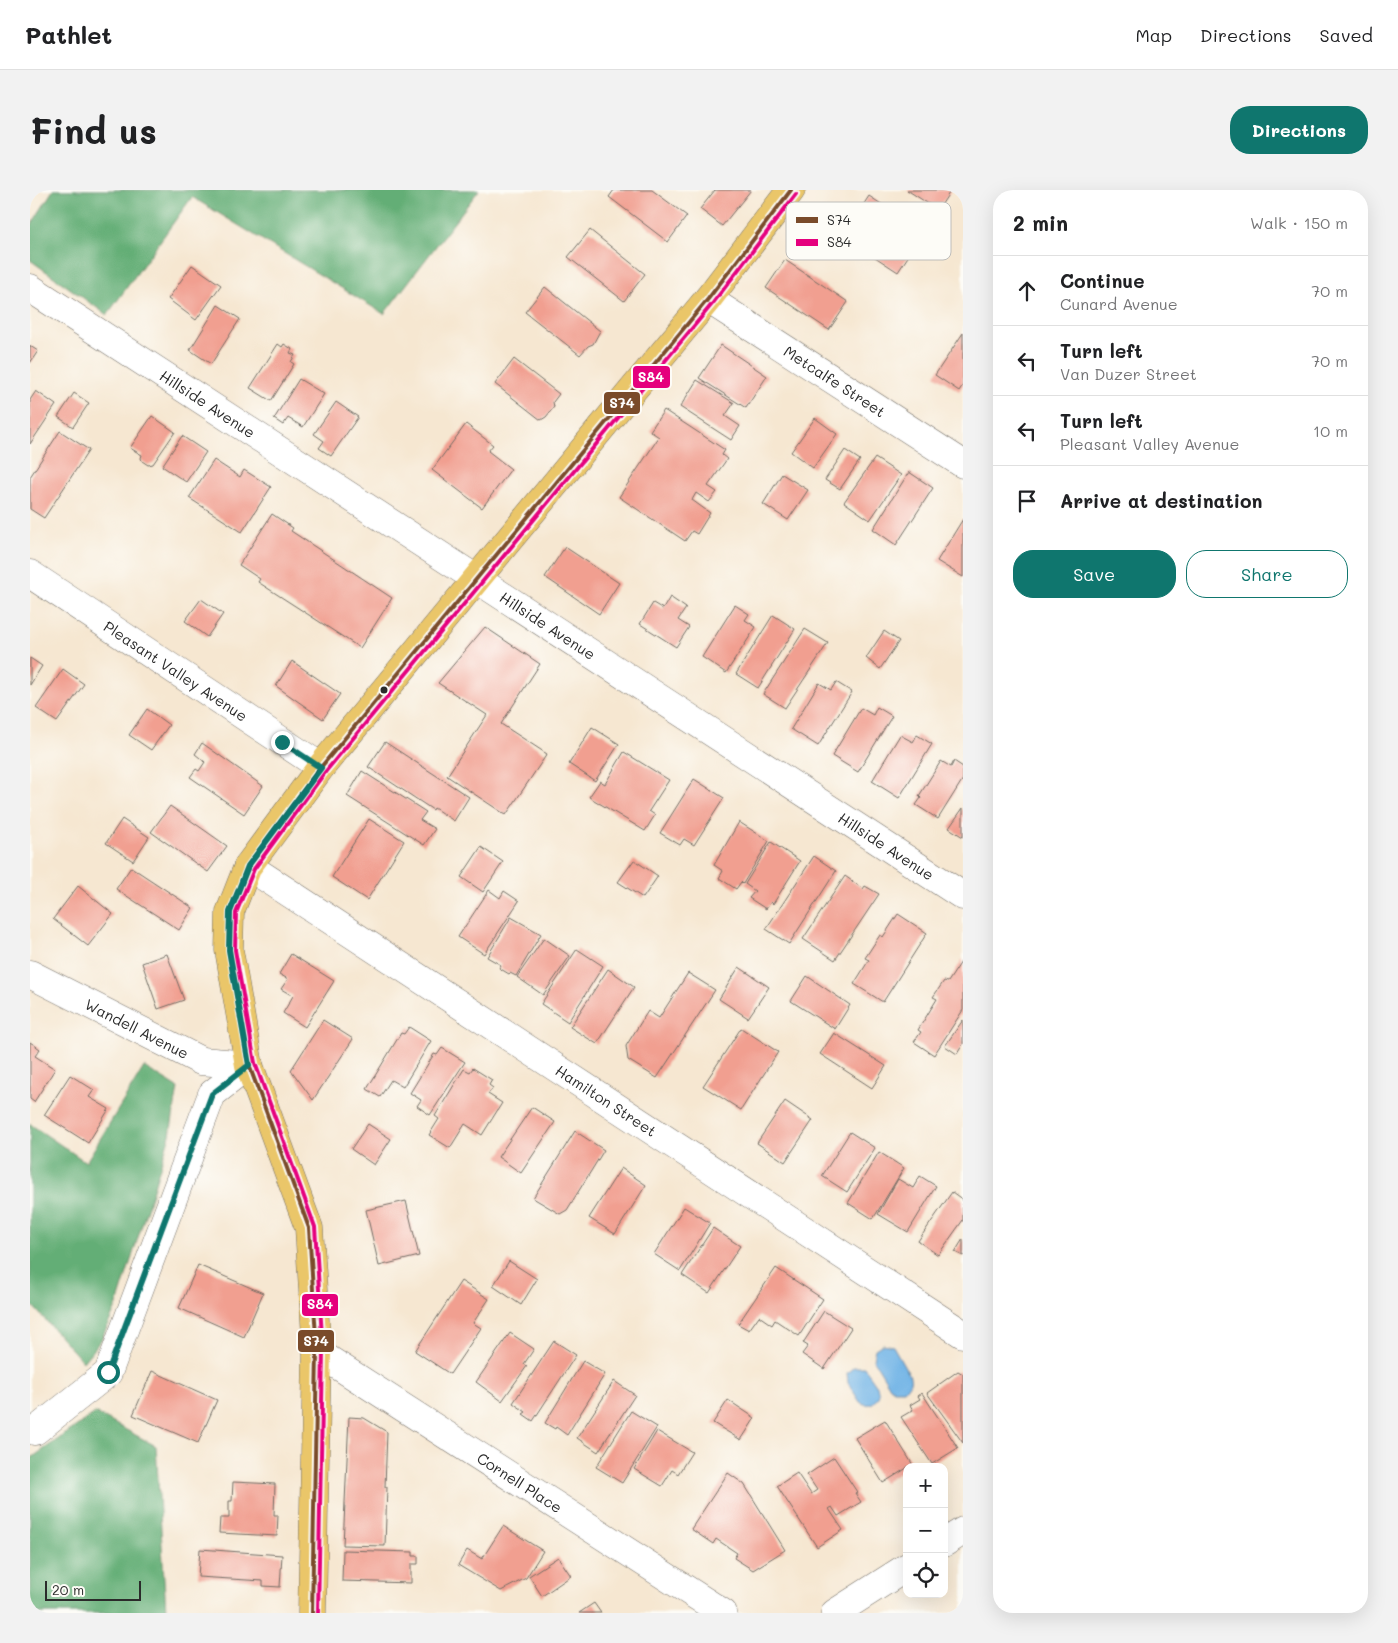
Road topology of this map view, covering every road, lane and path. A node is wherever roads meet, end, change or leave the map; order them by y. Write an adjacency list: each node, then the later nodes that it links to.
1 (791, 190): 3 (main road)
2 (30, 288): 6 (street, Hillside Avenue)
3 (708, 299): 4 (street, Metcalfe Street); 6 (main road)
4 (963, 464)
5 (30, 574): 7 (street, Pleasant Valley Avenue)
6 (477, 580): 7 (main road); 9 (street, Hillside Avenue)
7 (321, 768): 8 (main road)
8 (248, 866): 11 (main road); 12 (street, Hamilton Street)
9 (963, 896)
10 (30, 974): 11 (street, Wandell Avenue)
11 (249, 1065): 13 (main road); 14 (street)
12 (963, 1334)
13 (316, 1352): 18 (main road); 19 (street, Cornell Place)
14 (35, 1431)
15 (963, 1531): 16 (street)
16 (948, 1540)
17 (903, 1570): 20 (street)
18 (312, 1613)
19 (723, 1613)
20 (836, 1613)

